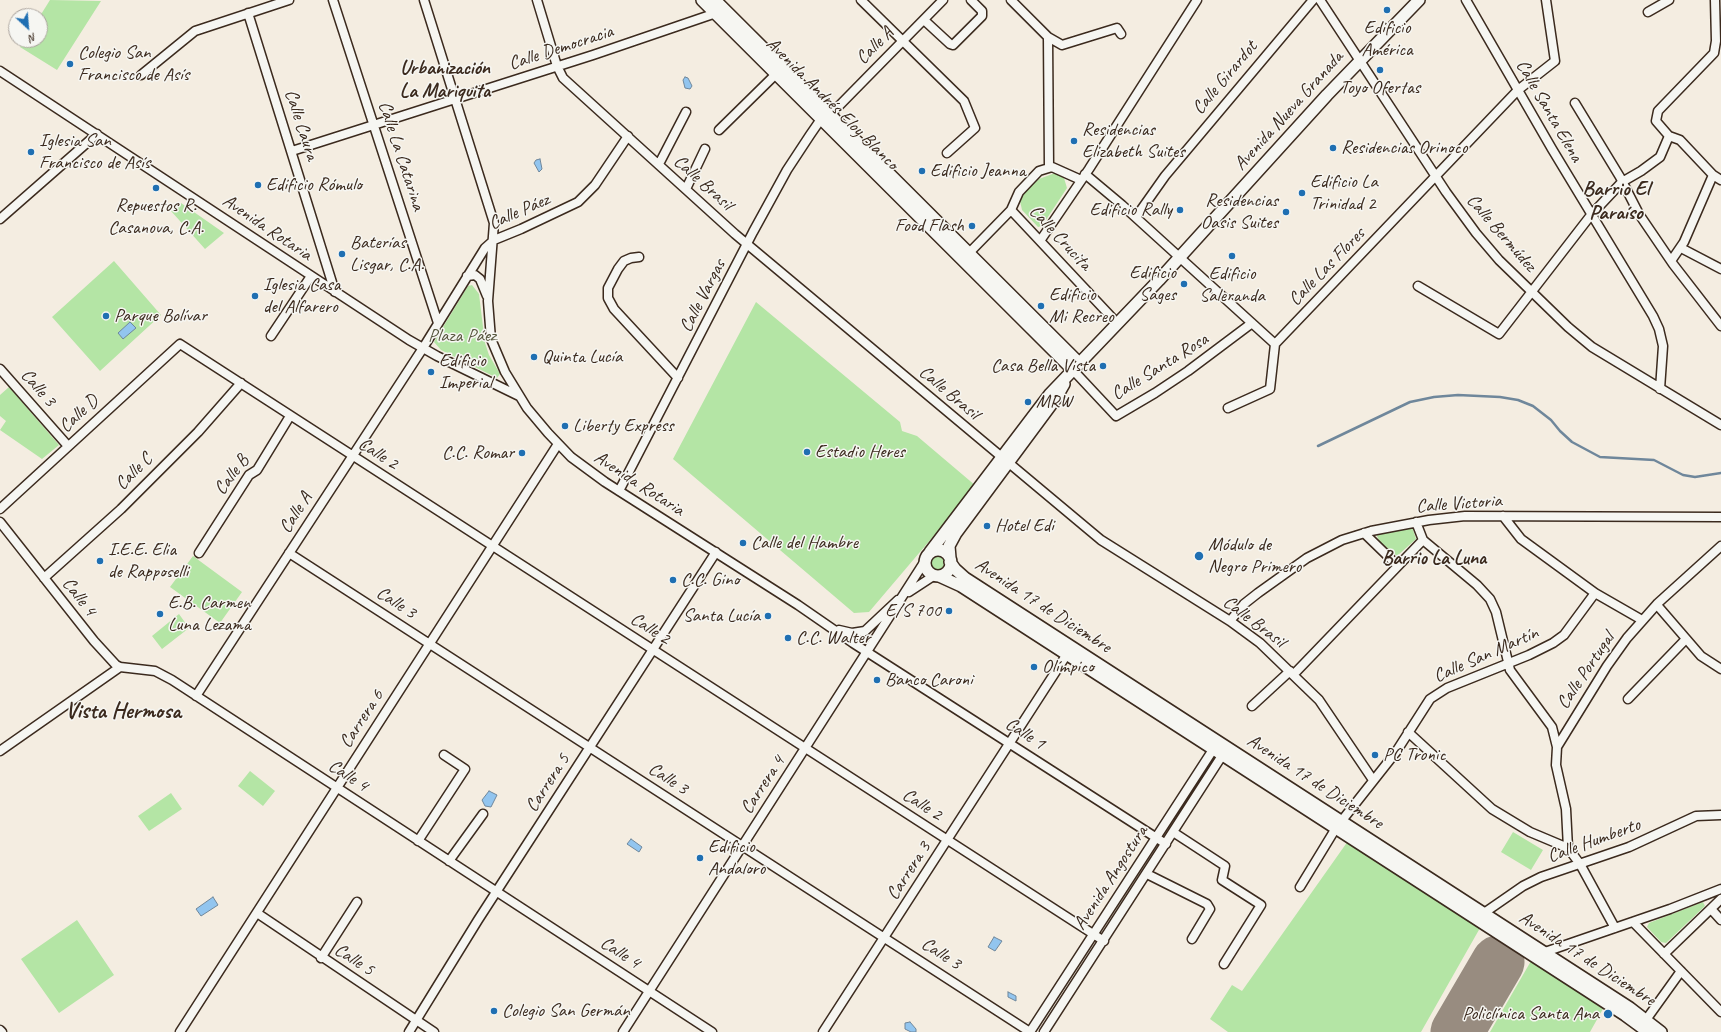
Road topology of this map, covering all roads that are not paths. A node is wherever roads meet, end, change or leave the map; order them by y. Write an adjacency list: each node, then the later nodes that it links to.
1 (289, 0): 21 (street)
2 (333, 0): 36 (street, Calle La Catarina)
3 (424, 0): 32 (street)
4 (537, 0): 27 (street, Calle Brasil)
5 (702, 0): 19 (street, Avenida Andrés Eloy Blanco)
6 (715, 0): 19 (street, Avenida Andrés Eloy Blanco)
7 (861, 0): 25 (street)
8 (944, 0): 22 (street, Calle A)
9 (971, 0): 22 (street)
10 (1012, 0): 24 (street)
11 (1197, 0): 48 (street)
12 (1313, 0): 55 (street, Calle Girardot)
13 (1320, 0): 26 (street, Calle Bermúdez)
14 (1420, 0): 26 (street, Avenida Nueva Granada)
15 (1466, 0): 31 (street, Calle Santa Elena)
16 (1546, 0): 31 (street, Calle Las Flores)
17 (1669, 0): 20 (street)
18 (1715, 0): 40 (street)
19 (720, 11): 27 (street, Calle Democracia); 29 (street, Avenida Andrés Eloy Blanco); 35 (street, Avenida Andrés Eloy Blanco)
20 (1648, 12)
21 (248, 13): 30 (street); 42 (street, Calle Caura)
22 (924, 20): 25 (street, Calle A)
23 (1121, 34): 24 (street)
24 (1048, 37): 45 (street)
25 (903, 41): 35 (street, Calle A); 43 (street)
26 (1361, 60): 47 (street, Calle Bermúdez); 62 (street, Avenida Nueva Granada)
27 (557, 66): 32 (street, Calle Democracia); 39 (street, Calle Brasil)
28 (0, 71): 38 (street, Avenida Rotaria)
29 (776, 74): 35 (street, Avenida Andrés Eloy Blanco); 37 (street)
30 (141, 75)
31 (1518, 90): 47 (street, Calle Las Flores); 54 (street, Calle Santa Elena)
32 (455, 99): 36 (street, Calle Democracia); 56 (street)
33 (1575, 103): 50 (street)
34 (686, 112): 44 (street)
35 (826, 117): 58 (street, Calle Vargas); 60 (street, Avenida Andrés Eloy Blanco); 79 (street, Avenida Andrés Eloy Blanco)
36 (374, 125): 42 (street, Calle Democracia); 71 (street, Calle La Catarina)
37 (719, 130)
38 (97, 134): 53 (street); 65 (street, Avenida Rotaria)
39 (628, 136): 44 (street, Calle Brasil); 56 (street, Calle Páez)
40 (1669, 136): 46 (street); 50 (street)
41 (705, 150): 51 (street)
42 (292, 151): 68 (street, Calle Caura)
43 (947, 153)
44 (658, 164): 51 (street, Calle Brasil)
45 (1049, 167): 48 (street); 52 (street)
46 (1713, 175): 49 (street); 59 (street)
47 (1436, 176): 69 (street, Calle Bermúdez); 77 (street, Calle Las Flores)
48 (1083, 177): 55 (street); 57 (street)
49 (1721, 180)
50 (1622, 182): 54 (street); 63 (street)
51 (686, 189): 58 (street, Calle Brasil)
52 (1011, 210): 57 (street, Calle Crucita); 60 (street)
53 (2, 215)
54 (1591, 215): 69 (street); 83 (street, Calle Santa Elena)
55 (1136, 217): 62 (street)
56 (494, 240): 66 (street, Calle Páez); 70 (street)
57 (1040, 241): 72 (street, Calle Crucita)
58 (747, 244): 81 (street, Calle Vargas); 91 (street, Calle Brasil)
59 (1681, 248): 63 (street); 64 (street)
60 (969, 253): 79 (street, Avenida Andrés Eloy Blanco)
61 (639, 257): 81 (street)
62 (1180, 257): 72 (street, Avenida Nueva Granada); 73 (street)
63 (1671, 261): 74 (street)
64 (1721, 270)
65 (311, 276): 68 (street, Avenida Rotaria); 75 (street)
66 (467, 276): 70 (street); 71 (street, Calle Páez)
67 (1418, 286): 69 (street)
68 (335, 292): 78 (street, Avenida Rotaria)
69 (1532, 292): 83 (street, Calle Bermúdez)
70 (488, 301): 84 (street)
71 (438, 323): 78 (street, Calle Páez)
72 (1117, 323): 79 (street, Avenida Nueva Granada)
73 (1252, 323): 77 (street); 79 (street, Calle Santa Rosa)
74 (1721, 326)
75 (271, 336)
76 (180, 344): 82 (street, Calle 2); 89 (street, Calle D)
77 (1275, 344): 85 (street)
78 (423, 348): 84 (street, Avenida Rotaria); 90 (street, Calle A)
79 (1075, 366): 91 (street, Avenida Nueva Granada)
80 (0, 369): 89 (street, Calle 3)
81 (678, 378): 92 (street, Calle Vargas)
82 (241, 383): 86 (street, Calle 2); 109 (street, Calle C)
83 (1660, 389): 87 (street, Calle Bermúdez)
84 (519, 396): 88 (street, Avenida Rotaria)
85 (1228, 408)
86 (290, 416): 90 (street, Calle 2); 103 (street, Calle B)
87 (1721, 425)
88 (558, 444): 92 (street, Avenida Rotaria); 100 (street, Carrera 6)
89 (68, 446): 93 (street, Calle D)
90 (351, 456): 100 (street, Calle 2); 104 (street, Calle A)
91 (1005, 461): 105 (street, Avenida Nueva Granada); 106 (street, Avenida Nueva Granada); 114 (street, Calle Brasil)
92 (619, 491): 102 (street, Avenida Rotaria)
93 (0, 509)
94 (1503, 516): 95 (street, Calle Victoria); 97 (street, Calle Victoria); 110 (street)
95 (1721, 517)
96 (0, 522): 109 (street, Calle 4)
97 (1416, 522): 98 (street, Calle Victoria); 99 (street)
98 (1364, 533): 107 (street); 114 (street, Calle Victoria)
99 (1423, 540): 107 (street); 121 (street)
100 (492, 546): 117 (street, Carrera 6); 118 (street, Calle 2)
101 (1721, 546): 112 (street, Calle Portugal)
102 (716, 552): 115 (street, Avenida Rotaria); 118 (street, Carrera 5)
103 (199, 553)
104 (289, 553): 117 (street, Calle 3); 125 (street, Calle A)
105 (927, 557): 106 (street); 108 (street); 111 (street, Carrera 4)
106 (950, 560): 108 (street); 119 (street, Avenida 17 de Diciembre)
107 (1398, 566): 124 (street)
108 (937, 576): 111 (street, Carrera 4); 119 (street, Avenida 17 de Diciembre)
109 (44, 578): 122 (street, Calle 4)
110 (1595, 593): 113 (street); 121 (street, Calle San Martín)
111 (903, 596): 115 (street, Avenida Rotaria); 120 (street, Carrera 4)
112 (1657, 605): 113 (street, Calle Portugal); 116 (street)
113 (1642, 620): 131 (street, Calle Portugal)
114 (1230, 621): 124 (street, Calle Brasil)
115 (829, 626): 120 (street, Avenida Rotaria)
116 (1686, 639): 123 (street); 126 (street)
117 (429, 644): 132 (street, Calle 3); 138 (street, Carrera 6)
118 (653, 650): 132 (street, Carrera 5); 133 (street, Calle 2)
119 (1070, 650): 129 (street, Carrera 3); 130 (street, Avenida 17 de Diciembre)
120 (867, 651): 129 (street, Calle 1); 133 (street, Carrera 4)
121 (1508, 663): 128 (street, Calle San Martín); 131 (street)
122 (120, 667): 125 (street, Calle 4); 134 (street)
123 (1721, 669)
124 (1292, 672): 127 (street); 137 (street, Calle Brasil)
125 (196, 696): 138 (street, Calle 4)
126 (1628, 699)
127 (1252, 706)
128 (1408, 732): 137 (street, Calle San Martín); 148 (street)
129 (1010, 744): 143 (street, Calle 1); 145 (street, Carrera 3)
130 (1216, 745): 135 (street, Avenida 17 de Diciembre); 143 (street, Avenida Angostura)
131 (1557, 747): 148 (street)
132 (590, 748): 147 (street, Calle 3); 154 (street, Carrera 5)
133 (805, 749): 145 (street, Calle 2); 147 (street, Carrera 4)
134 (0, 751)
135 (1226, 751): 141 (street, Avenida 17 de Diciembre); 142 (street, Avenida Angostura)
136 (444, 755): 144 (street)
137 (1373, 780): 141 (street, Calle San Martín)
138 (337, 788): 144 (street, Calle 4); 158 (street, Carrera 6)
139 (483, 814): 149 (street)
140 (1721, 815): 150 (street, Calle Humberto)
141 (1339, 824): 152 (street, Calle San Martín); 159 (street, Avenida 17 de Diciembre); 175 (street, Avenida 17 de Diciembre)
142 (1173, 832): 146 (street, Avenida Angostura); 170 (street)
143 (1156, 838): 146 (street, Calle 1); 163 (street, Avenida Angostura)
144 (418, 841): 149 (street, Calle 4)
145 (948, 841): 163 (street, Calle 2); 164 (street, Carrera 3)
146 (1166, 844): 151 (street, Avenida Angostura)
147 (742, 846): 164 (street, Calle 3); 172 (street, Carrera 4)
148 (1568, 848): 150 (street)
149 (449, 861): 154 (street, Calle 4)
150 (1580, 864): 159 (street, Calle Humberto); 162 (street)
151 (1147, 874): 165 (street); 166 (street, Avenida Angostura)
152 (1300, 887)
153 (1721, 889): 161 (street)
154 (497, 892): 172 (street, Calle 4); 174 (street, Carrera 5)
155 (1721, 899): 157 (street)
156 (357, 902): 169 (street)
157 (1711, 910): 160 (street); 168 (street)
158 (257, 913): 169 (street, Calle 5); 176 (street, Carrera 6)
159 (1484, 913): 167 (street, Avenida 17 de Diciembre)
160 (1721, 920)
161 (1633, 922): 162 (street); 168 (street)
162 (1615, 928): 167 (street)
163 (1094, 935): 166 (street, Calle 2); 182 (street, Avenida Angostura)
164 (884, 937): 181 (street, Carrera 3); 182 (street, Calle 3)
165 (1192, 939)
166 (1104, 941): 183 (street, Avenida Angostura)
167 (1545, 952): 175 (street, Avenida 17 de Diciembre)
168 (1664, 954): 171 (street)
169 (321, 958): 174 (street, Calle 5)
170 (1224, 964)
171 (1681, 971): 173 (street); 175 (street)
172 (649, 991): 179 (street, Carrera 4); 180 (street, Calle 4)
173 (1721, 1012)
174 (416, 1020): 177 (street, Carrera 5); 178 (street, Calle 5)
175 (1646, 1026): 184 (street, Avenida 17 de Diciembre)
176 (180, 1032)
177 (408, 1032)
178 (434, 1032)
179 (623, 1032)
180 (712, 1032)
181 (823, 1032)
182 (1030, 1032)
183 (1044, 1032)
184 (1661, 1032)

